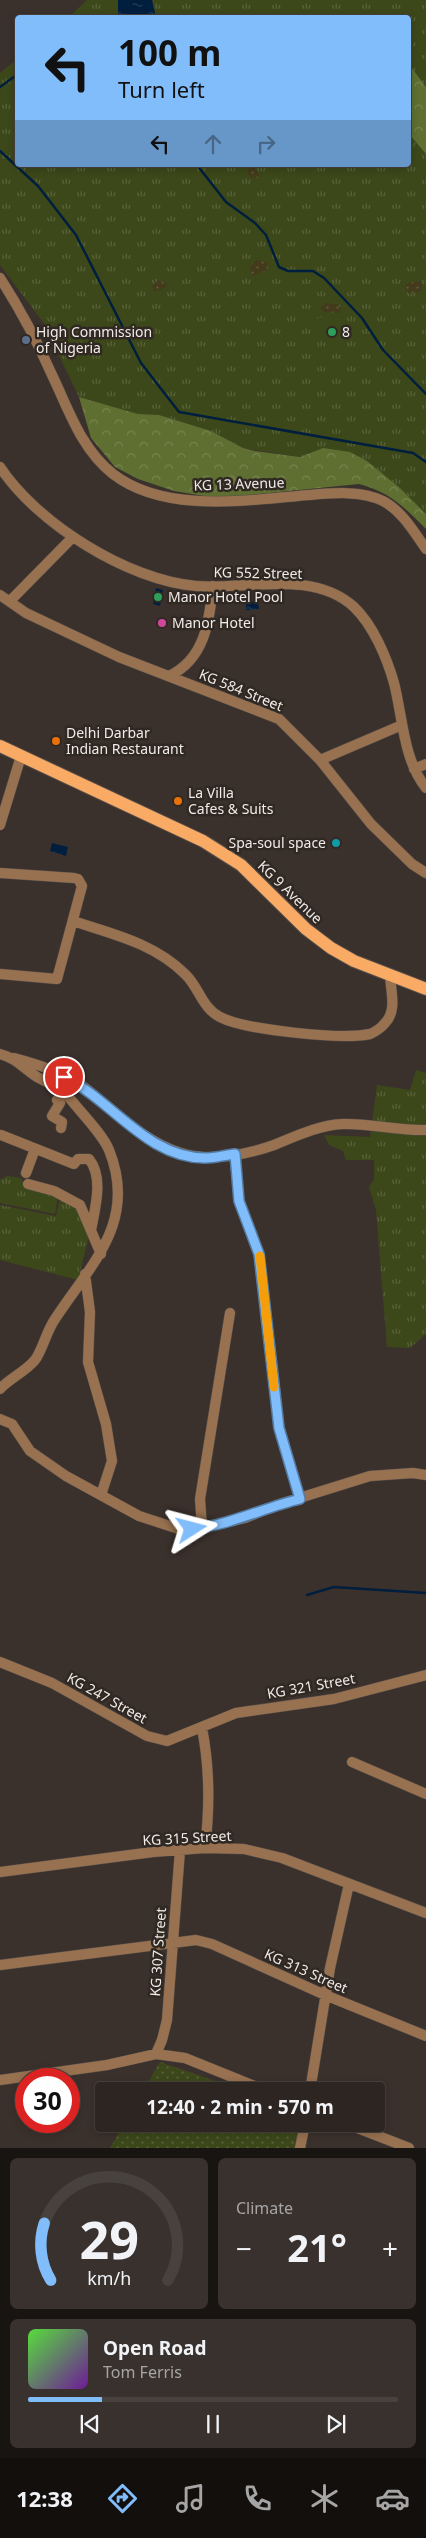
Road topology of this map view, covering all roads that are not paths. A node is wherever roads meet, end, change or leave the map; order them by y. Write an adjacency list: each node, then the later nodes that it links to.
1 (0, 278): 4 (street, KG 13 Avenue)
2 (0, 466): 3 (street, KG 552 Street)
3 (72, 538): 5 (street, KG 552 Street); 7 (street)
4 (426, 549)
5 (213, 586): 8 (street); 9 (street, KG 552 Street)
6 (0, 594): 7 (street, KG 584 Street)
7 (10, 601): 8 (street, KG 584 Street)
8 (169, 676): 12 (street, KG 584 Street)
9 (402, 725): 12 (street); 14 (street, KG 552 Street)
10 (0, 746): 11 (main road, KG 9 Avenue)
11 (21, 756): 16 (street); 21 (main road, KG 9 Avenue)
12 (320, 760): 17 (street, KG 584 Street)
13 (426, 764): 14 (street)
14 (414, 769): 15 (street, KG 552 Street)
15 (426, 788)
16 (0, 825)
17 (426, 873)
18 (0, 874): 19 (street)
19 (73, 922): 20 (street); 21 (street)
20 (0, 974)
21 (390, 976): 22 (main road, KG 9 Avenue)
22 (426, 989)
23 (0, 1054): 24 (street)
24 (14, 1058): 25 (street); 30 (street)
25 (65, 1094): 26 (street); 32 (street)
26 (61, 1128)
27 (426, 1130): 30 (street)
28 (1, 1135): 29 (street)
29 (35, 1149): 31 (street); 31 (street)
30 (235, 1154): 39 (street)
31 (91, 1230): 32 (street)
32 (101, 1254): 33 (street)
33 (85, 1274): 35 (street); 38 (street)
34 (230, 1313): 40 (street)
35 (0, 1389)
36 (0, 1419): 38 (street)
37 (426, 1475): 39 (street)
38 (100, 1495): 40 (street)
39 (300, 1499): 40 (street)
40 (202, 1528)
41 (0, 1662): 43 (street, KG 247 Street)
42 (426, 1675): 43 (street, KG 321 Street)
43 (202, 1728): 46 (street)
44 (352, 1762): 45 (street)
45 (426, 1794)
46 (205, 1848): 47 (street, KG 315 Street); 49 (street, KG 315 Street)
47 (180, 1850): 48 (street, KG 315 Street); 51 (street, KG 307 Street)
48 (0, 1872)
49 (349, 1884): 50 (street, KG 315 Street); 53 (street)
50 (426, 1912)
51 (173, 1943): 52 (street, KG 313 Street); 53 (street, KG 313 Street); 55 (street, KG 307 Street)
52 (0, 1965)
53 (325, 1995): 54 (street, KG 313 Street); 58 (street)
54 (426, 2036)
55 (156, 2054): 56 (street); 57 (street)
56 (0, 2080)
57 (245, 2082)
58 (311, 2082)
59 (303, 2132): 61 (street)
60 (367, 2132): 62 (street)
61 (300, 2148)
62 (408, 2148)

